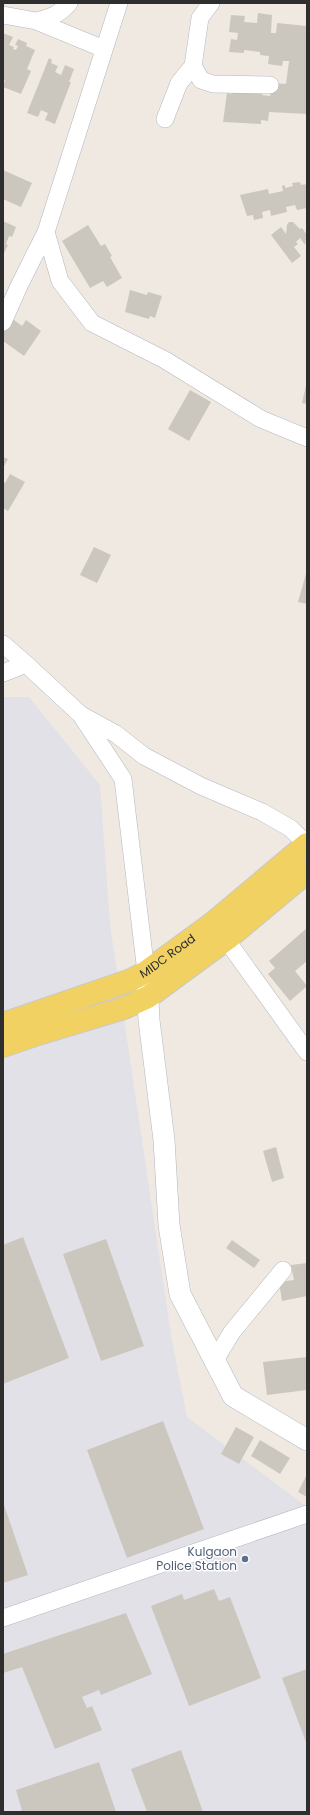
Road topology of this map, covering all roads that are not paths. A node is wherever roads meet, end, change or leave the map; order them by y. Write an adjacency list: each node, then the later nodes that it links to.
1 (69, 3): 5 (street)
2 (119, 3): 6 (street)
3 (211, 3): 7 (street)
4 (3, 15): 5 (street)
5 (36, 21): 6 (street)
6 (104, 49): 10 (street)
7 (193, 66): 8 (street); 9 (street)
8 (270, 85)
9 (165, 119)
10 (46, 232): 11 (street); 12 (street)
11 (3, 322)
12 (307, 438)
13 (3, 644): 14 (street)
14 (26, 664): 15 (street); 16 (street)
15 (3, 673)
16 (81, 715): 17 (street); 20 (street)
17 (307, 844): 19 (main road, MIDC Road)
18 (306, 874): 19 (main road, MIDC Road)
19 (220, 931): 20 (main road, MIDC Road); 21 (main road, MIDC Road); 24 (street)
20 (146, 972): 21 (street); 22 (main road, MIDC Road)
21 (148, 997): 22 (main road, MIDC Road); 26 (street)
22 (17, 1026): 23 (main road, MIDC Road)
23 (3, 1046)
24 (307, 1052)
25 (283, 1270): 26 (street)
26 (215, 1360): 27 (street)
27 (305, 1435)
28 (307, 1514): 29 (street)
29 (3, 1618)

